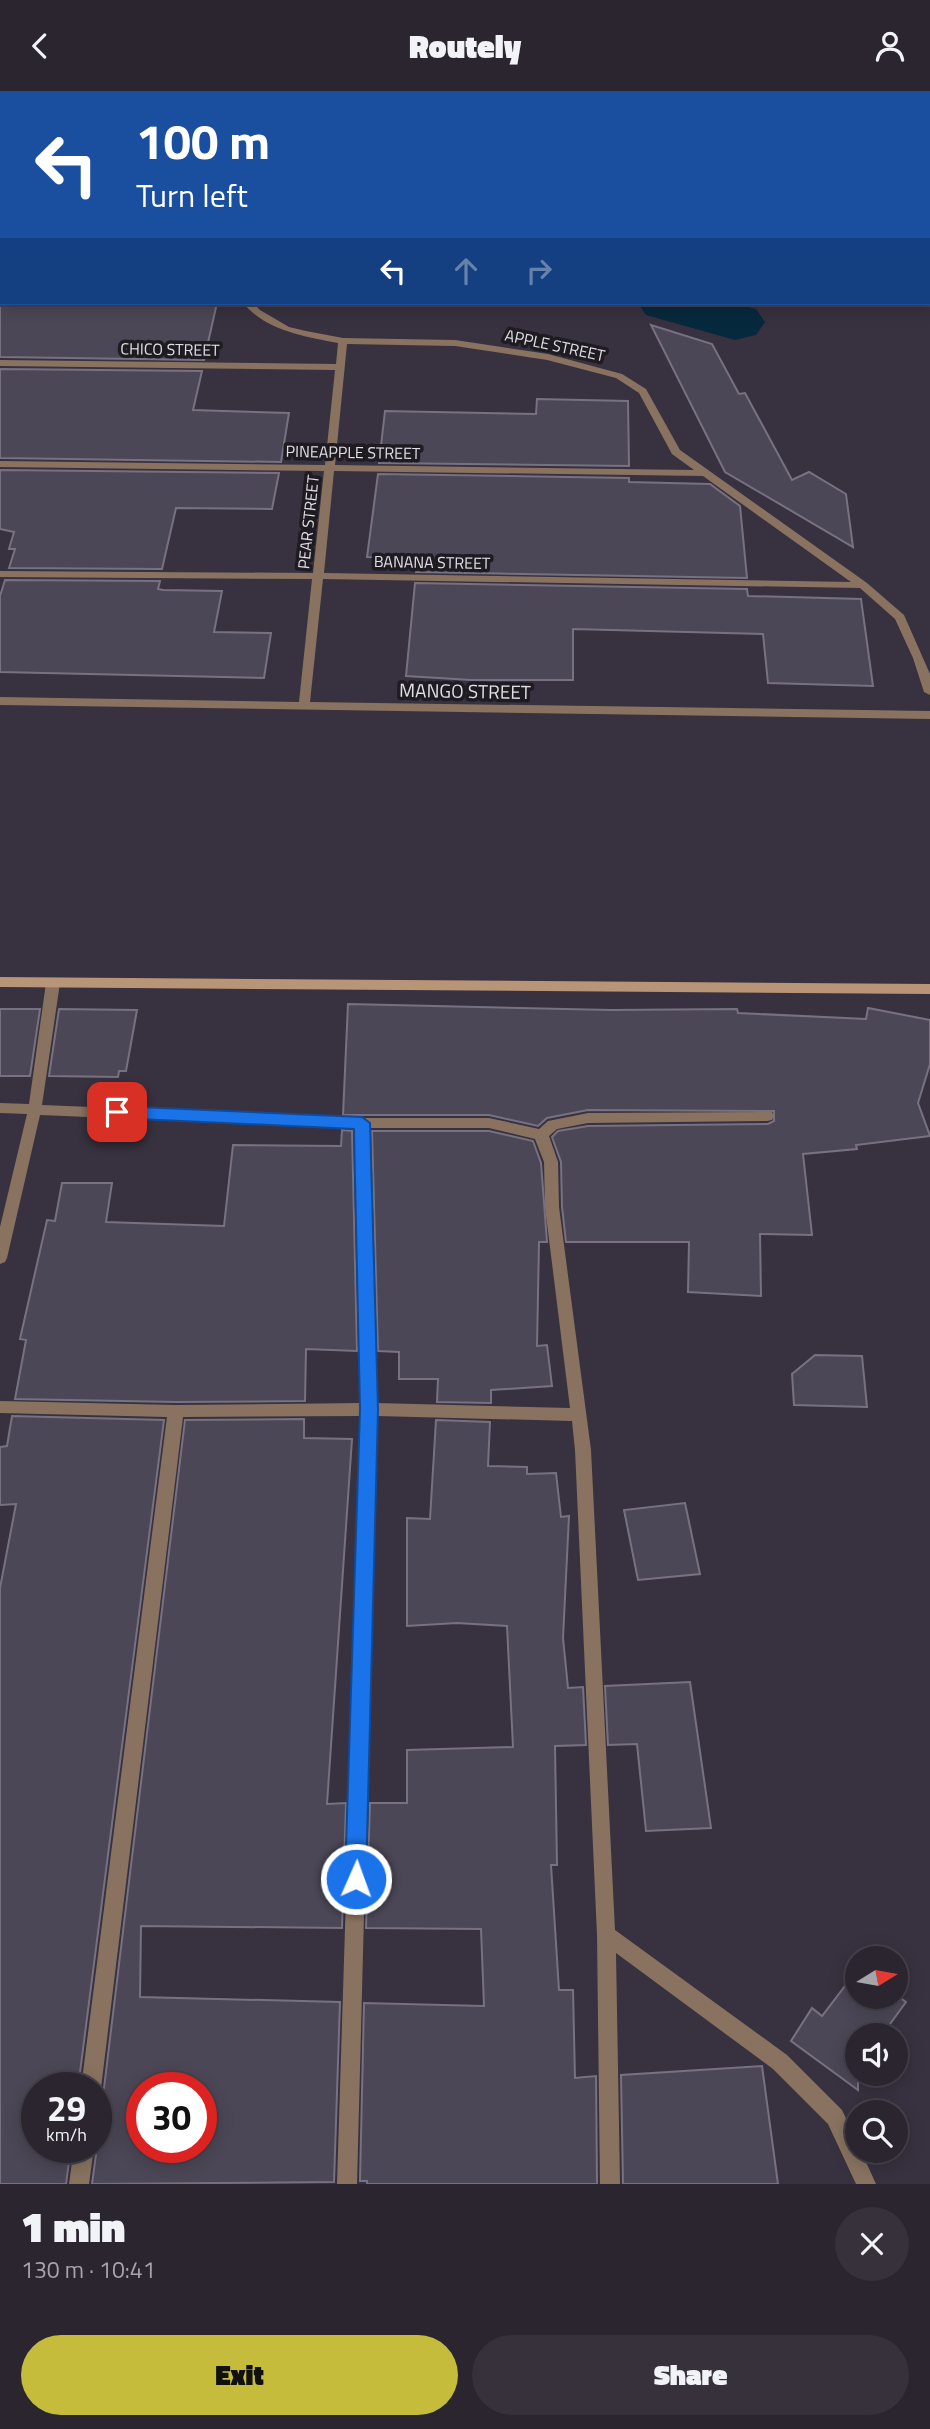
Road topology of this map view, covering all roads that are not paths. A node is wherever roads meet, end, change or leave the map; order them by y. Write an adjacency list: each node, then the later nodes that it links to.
1 (250, 305): 2 (street, APPLE STREET)
2 (343, 341): 4 (street, PEAR STREET); 7 (street, APPLE STREET)
3 (0, 363): 4 (street, CHICO STREET)
4 (340, 367): 6 (street, PEAR STREET)
5 (0, 464): 6 (street, PINEAPPLE STREET)
6 (329, 468): 7 (street, PINEAPPLE STREET); 9 (street, PEAR STREET)
7 (705, 473): 10 (street, APPLE STREET)
8 (0, 573): 9 (street, BANANA STREET)
9 (318, 576): 10 (street, BANANA STREET); 13 (street, PEAR STREET)
10 (863, 585): 11 (street, APPLE STREET)
11 (930, 692)
12 (0, 701): 13 (street, MANGO STREET)
13 (304, 706): 14 (street, MANGO STREET)
14 (930, 715)
15 (0, 982): 16 (street)
16 (53, 983): 17 (street); 19 (street)
17 (930, 989)
18 (0, 1108): 19 (street)
19 (35, 1108): 21 (street); 23 (street)
20 (767, 1117): 22 (street)
21 (362, 1123): 22 (street); 25 (street)
22 (541, 1135): 27 (street)
23 (0, 1258)
24 (0, 1407): 26 (street)
25 (369, 1409): 26 (street); 27 (street); 32 (street)
26 (176, 1411): 29 (street)
27 (580, 1415): 28 (street)
28 (606, 1935): 33 (street); 34 (street)
29 (93, 2072)
30 (82, 2163): 31 (street)
31 (79, 2184)
32 (347, 2184)
33 (610, 2184)
34 (866, 2184)

